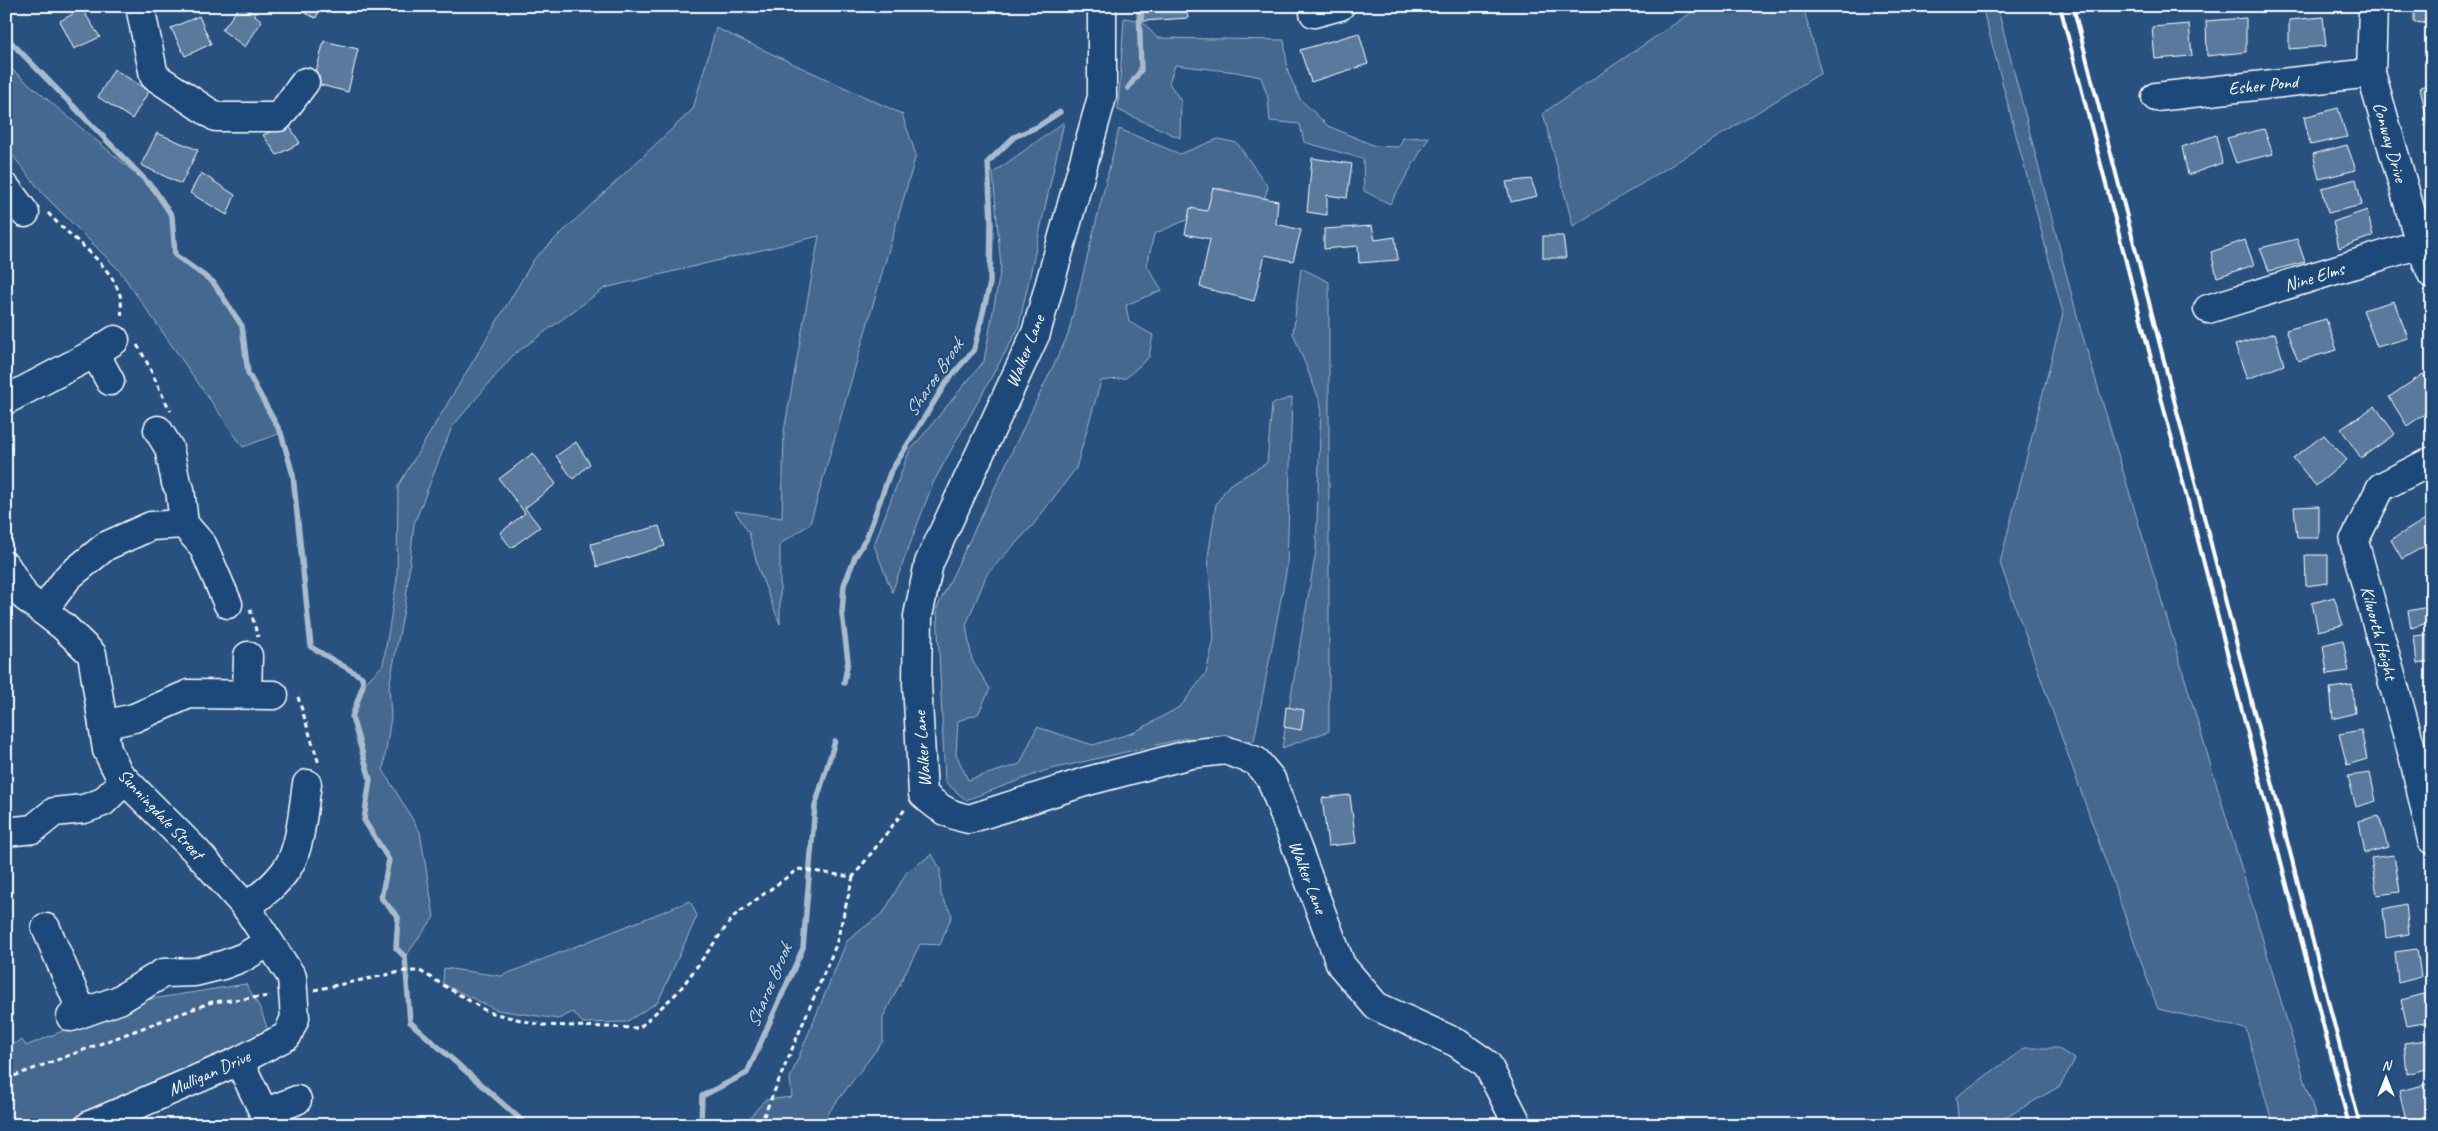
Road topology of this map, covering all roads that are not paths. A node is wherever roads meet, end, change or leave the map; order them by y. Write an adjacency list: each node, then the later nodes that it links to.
1 (140, 6): 5 (street)
2 (1100, 6): 37 (street, Walker Lane)
3 (2373, 6): 4 (street, Conway Drive)
4 (2371, 73): 6 (street, Esher Pond); 9 (street, Conway Drive)
5 (304, 82)
6 (2156, 97)
7 (7, 191): 8 (street)
8 (35, 211)
9 (2420, 244): 10 (street, Conway Drive); 11 (street, Nine Elms)
10 (2432, 274)
11 (2208, 309)
12 (110, 381): 13 (street)
13 (6, 400)
14 (166, 423): 16 (street)
15 (2432, 461): 24 (street, Kilworth Height)
16 (184, 524): 18 (street); 19 (street)
17 (7, 569): 19 (street, Sunningdale Street)
18 (239, 606)
19 (43, 611): 23 (street, Sunningdale Street)
20 (253, 648): 21 (street)
21 (247, 694): 22 (street); 23 (street)
22 (274, 695)
23 (103, 725): 25 (street, Sunningdale Street)
24 (2423, 757): 28 (street, Kilworth Height)
25 (125, 780): 27 (street); 29 (street, Sunningdale Street)
26 (307, 784): 29 (street)
27 (6, 832)
28 (2432, 840)
29 (246, 907): 31 (street, Sunningdale Street)
30 (46, 928): 31 (street)
31 (268, 942): 32 (street, Sunningdale Street)
32 (293, 994): 33 (street, Mulligan Drive)
33 (239, 1061): 35 (street); 36 (street, Mulligan Drive)
34 (297, 1100): 35 (street)
35 (265, 1119)
36 (90, 1125)
37 (1518, 1125)

